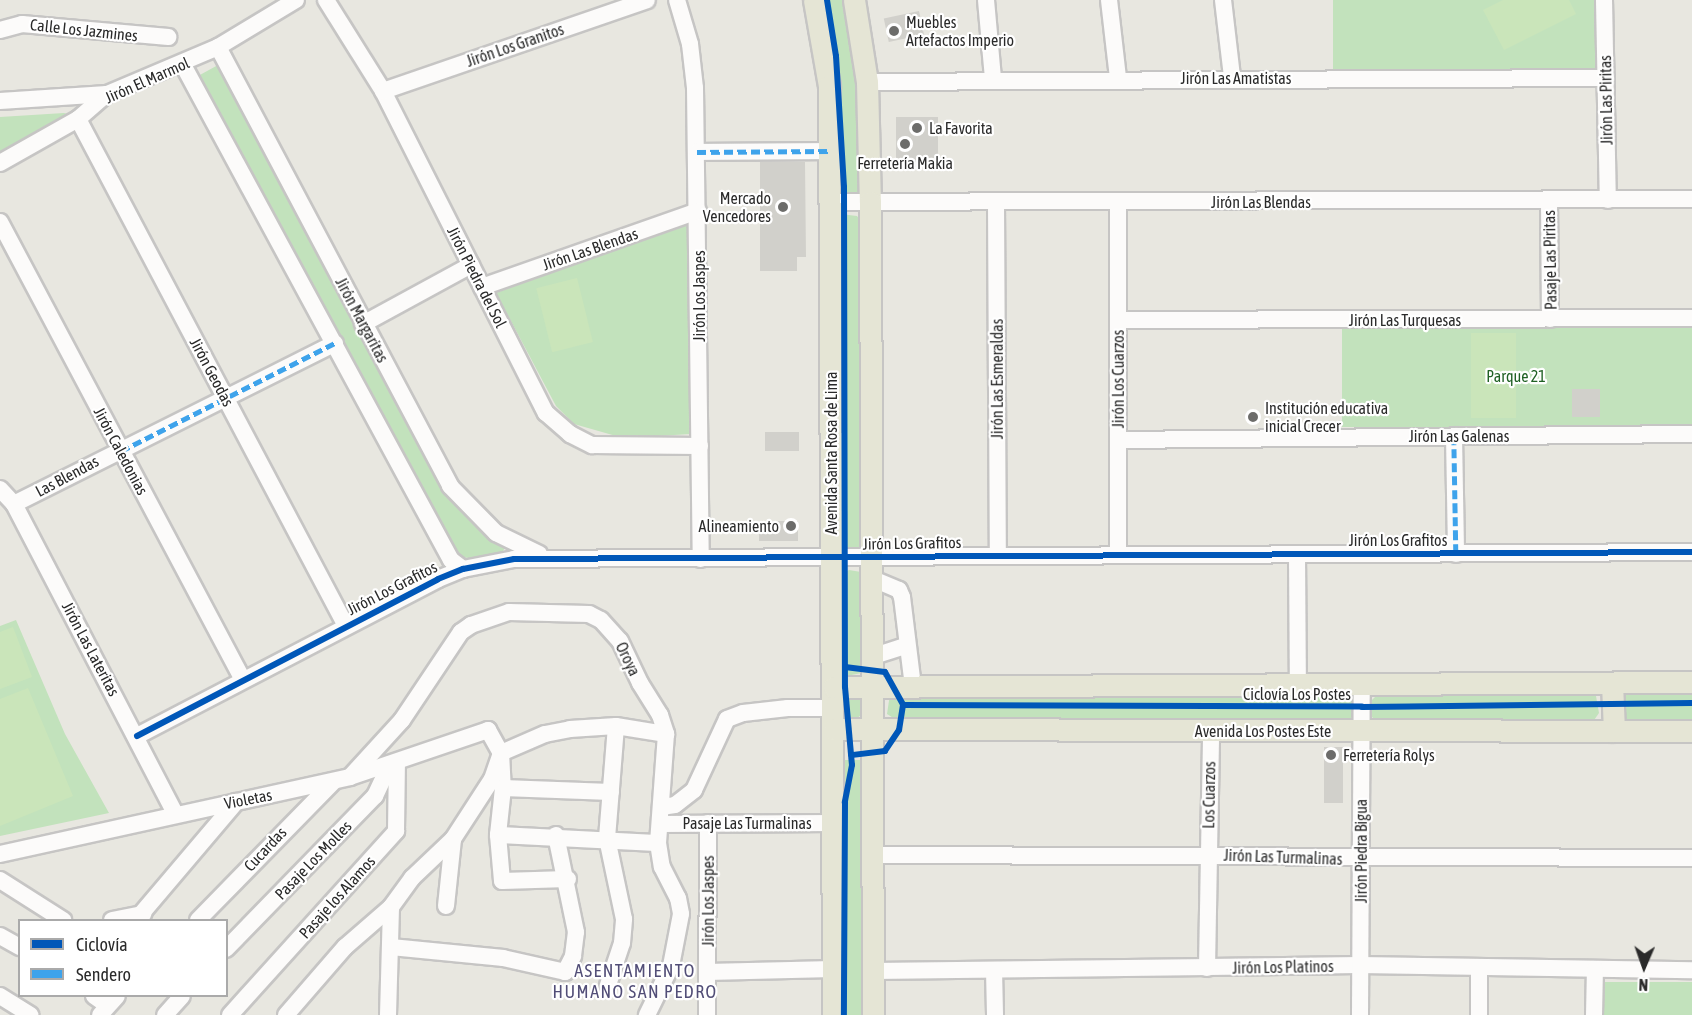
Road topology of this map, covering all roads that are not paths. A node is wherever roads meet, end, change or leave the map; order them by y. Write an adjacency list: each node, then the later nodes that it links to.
1 (296, 0): 13 (street, Jirón El Marmol)
2 (326, 0): 20 (street, Jirón Piedra del Sol)
3 (647, 0): 20 (street, Jirón Los Granitos)
4 (677, 0): 25 (street, Jirón Los Jaspes)
5 (814, 0): 24 (main road, Avenida Santa Rosa de Lima)
6 (854, 0): 19 (main road)
7 (986, 0): 18 (street)
8 (1109, 0): 16 (street)
9 (1223, 0): 15 (street)
10 (1604, 0): 17 (street, Jirón Las Piritas)
11 (0, 30): 12 (street, Calle Los Jazmines)
12 (168, 37)
13 (218, 47): 14 (street, Jirón El Marmol); 41 (street, Jirón Margaritas)
14 (182, 63): 21 (street, Jirón El Marmol); 42 (street)
15 (1232, 77): 16 (street, Jirón Las Amatistas); 17 (street, Jirón Las Amatistas)
16 (1118, 78): 18 (street, Jirón Las Amatistas)
17 (1606, 78): 28 (street, Jirón Las Piritas)
18 (993, 79): 19 (street, Jirón Las Amatistas)
19 (867, 82): 31 (main road)
20 (382, 91): 36 (street, Jirón Piedra del Sol)
21 (107, 94): 22 (street); 23 (street, Jirón El Marmol)
22 (0, 101)
23 (78, 119): 26 (street, Jirón El Marmol); 43 (street, Jirón Geodas)
24 (829, 151): 25 (street); 30 (main road, Avenida Santa Rosa de Lima)
25 (697, 152): 34 (street, Jirón Los Jaspes)
26 (0, 163)
27 (1692, 199): 28 (street, Jirón Las Blendas)
28 (1608, 200): 29 (street, Jirón Las Blendas)
29 (1549, 201): 33 (street, Jirón Las Blendas); 39 (street, Pasaje Las Piritas)
30 (830, 202): 31 (street, Jirón Las Blendas); 57 (main road, Avenida Santa Rosa de Lima)
31 (870, 202): 32 (street, Jirón Las Blendas); 58 (main road)
32 (996, 202): 33 (street, Jirón Las Blendas); 53 (street, Jirón Las Esmeraldas)
33 (1118, 202): 40 (street, Jirón Los Cuarzos)
34 (699, 211): 37 (street, Jirón Las Blendas); 47 (street, Jirón Los Jaspes)
35 (0, 222): 48 (street, Jirón Caledonias)
36 (471, 265): 37 (street, Jirón Piedra del Sol); 41 (street)
37 (482, 288): 47 (street, Jirón Piedra del Sol)
38 (1692, 318): 39 (street, Jirón Las Turquesas)
39 (1550, 319): 40 (street, Jirón Las Turquesas)
40 (1118, 320): 46 (street, Jirón Los Cuarzos)
41 (363, 324): 56 (street, Jirón Margaritas)
42 (335, 343): 43 (street, Las Blendas); 60 (street)
43 (226, 398): 48 (street, Las Blendas); 62 (street, Jirón Geodas)
44 (1692, 434): 45 (street, Jirón Las Galenas)
45 (1454, 436): 46 (street, Jirón Las Galenas); 52 (street)
46 (1118, 440): 54 (street, Jirón Los Cuarzos)
47 (700, 446): 59 (street, Jirón Los Jaspes)
48 (122, 451): 50 (street, Las Blendas); 65 (street, Jirón Caledonias)
49 (0, 489): 50 (street, Jirón Las Lateritas)
50 (14, 504): 80 (street, Jirón Las Lateritas)
51 (1692, 552): 52 (street, Jirón Los Grafitos)
52 (1456, 554): 55 (street, Jirón Los Grafitos)
53 (998, 555): 54 (street, Jirón Los Grafitos); 58 (street, Jirón Los Grafitos)
54 (1118, 555): 55 (street, Jirón Los Grafitos)
55 (1297, 555): 70 (street)
56 (545, 556): 59 (street, Jirón Los Grafitos); 60 (street, Jirón Los Grafitos)
57 (832, 557): 58 (street, Jirón Los Grafitos); 59 (street, Jirón Los Grafitos); 72 (main road, Avenida Santa Rosa de Lima)
58 (872, 557): 61 (main road)
59 (701, 559)
60 (463, 569): 62 (street, Jirón Los Grafitos)
61 (873, 579): 63 (street); 64 (main road)
62 (346, 627): 65 (street, Jirón Los Grafitos)
63 (905, 646): 64 (street); 69 (street)
64 (874, 656): 68 (main road)
65 (243, 680): 80 (street, Jirón Los Grafitos)
66 (1692, 682): 67 (main road)
67 (1612, 683): 71 (main road); 76 (main road)
68 (875, 687): 69 (main road); 72 (main road); 74 (main road)
69 (913, 687): 70 (main road)
70 (1298, 687): 71 (main road)
71 (1362, 687): 78 (street, Jirón Piedra Bigua)
72 (834, 708): 74 (main road, Avenida Los Postes Este); 87 (street); 90 (main road, Avenida Santa Rosa de Lima)
73 (616, 726): 79 (street); 81 (street); 85 (street)
74 (875, 729): 75 (main road, Avenida Los Postes Este); 99 (main road)
75 (1211, 731): 78 (main road, Avenida Los Postes Este); 98 (street, Los Cuarzos)
76 (1614, 731): 77 (main road, Avenida Los Postes Este); 78 (main road, Avenida Los Postes Este)
77 (1692, 731)
78 (1361, 732): 101 (street, Jirón Piedra Bigua)
79 (666, 734): 83 (street, Oroya); 87 (street, Oroya)
80 (137, 736): 88 (street, Jirón Las Lateritas)
81 (501, 753): 82 (street, Violetas); 84 (street); 95 (street)
82 (394, 763): 83 (street, Violetas); 111 (street, Pasaje Los Molles); 127 (street, Pasaje los Alamos)
83 (342, 778): 86 (street, Violetas); 108 (street, Cucardas)
84 (503, 788): 85 (street); 92 (street)
85 (610, 792): 94 (street)
86 (236, 802): 88 (street, Violetas); 106 (street)
87 (661, 807): 91 (street, Oroya)
88 (175, 813): 97 (street, Violetas)
89 (708, 823): 90 (street, Pasaje Las Turmalinas); 91 (street, Pasaje Las Turmalinas); 121 (street, Jirón Los Jaspes)
90 (834, 823): 115 (main road, Avenida Santa Rosa de Lima)
91 (660, 824): 96 (street, Oroya)
92 (498, 835): 93 (street); 102 (street)
93 (556, 835): 94 (street); 102 (street)
94 (608, 838): 96 (street); 122 (street)
95 (453, 839): 104 (street); 105 (street)
96 (658, 843): 130 (street, Oroya)
97 (0, 854)
98 (1208, 854): 99 (street, Jirón Las Turmalinas); 101 (street, Jirón Las Turmalinas); 114 (street, Los Cuarzos)
99 (874, 855): 120 (main road)
100 (1692, 858): 101 (street, Jirón Las Turmalinas)
101 (1361, 860): 113 (street, Jirón Piedra Bigua)
102 (568, 879): 112 (street)
103 (0, 880): 107 (street)
104 (446, 906)
105 (391, 907): 112 (street); 128 (street)
106 (140, 917)
107 (60, 919)
108 (200, 919)
109 (0, 936): 110 (street)
110 (18, 946)
111 (228, 947)
112 (391, 947): 129 (street)
113 (1360, 965): 114 (street, Jirón Los Platinos); 116 (street, Jirón Los Platinos); 135 (street, Jirón Piedra Bigua)
114 (1207, 968): 118 (street, Jirón Los Platinos)
115 (833, 969): 121 (street); 132 (main road, Avenida Santa Rosa de Lima)
116 (1479, 969): 117 (street, Jirón Los Platinos); 136 (street)
117 (1595, 969): 119 (street, Jirón Los Platinos); 137 (street)
118 (994, 970): 120 (street, Jirón Los Platinos); 134 (street)
119 (1692, 970)
120 (873, 971): 133 (main road)
121 (707, 972): 131 (street, Jirón Los Jaspes)
122 (608, 985)
123 (0, 996): 125 (street)
124 (181, 997): 126 (street)
125 (30, 1015)
126 (165, 1015)
127 (230, 1015)
128 (286, 1015)
129 (388, 1015)
130 (647, 1015)
131 (707, 1015)
132 (833, 1015)
133 (873, 1015)
134 (995, 1015)
135 (1360, 1015)
136 (1479, 1015)
137 (1594, 1015)

